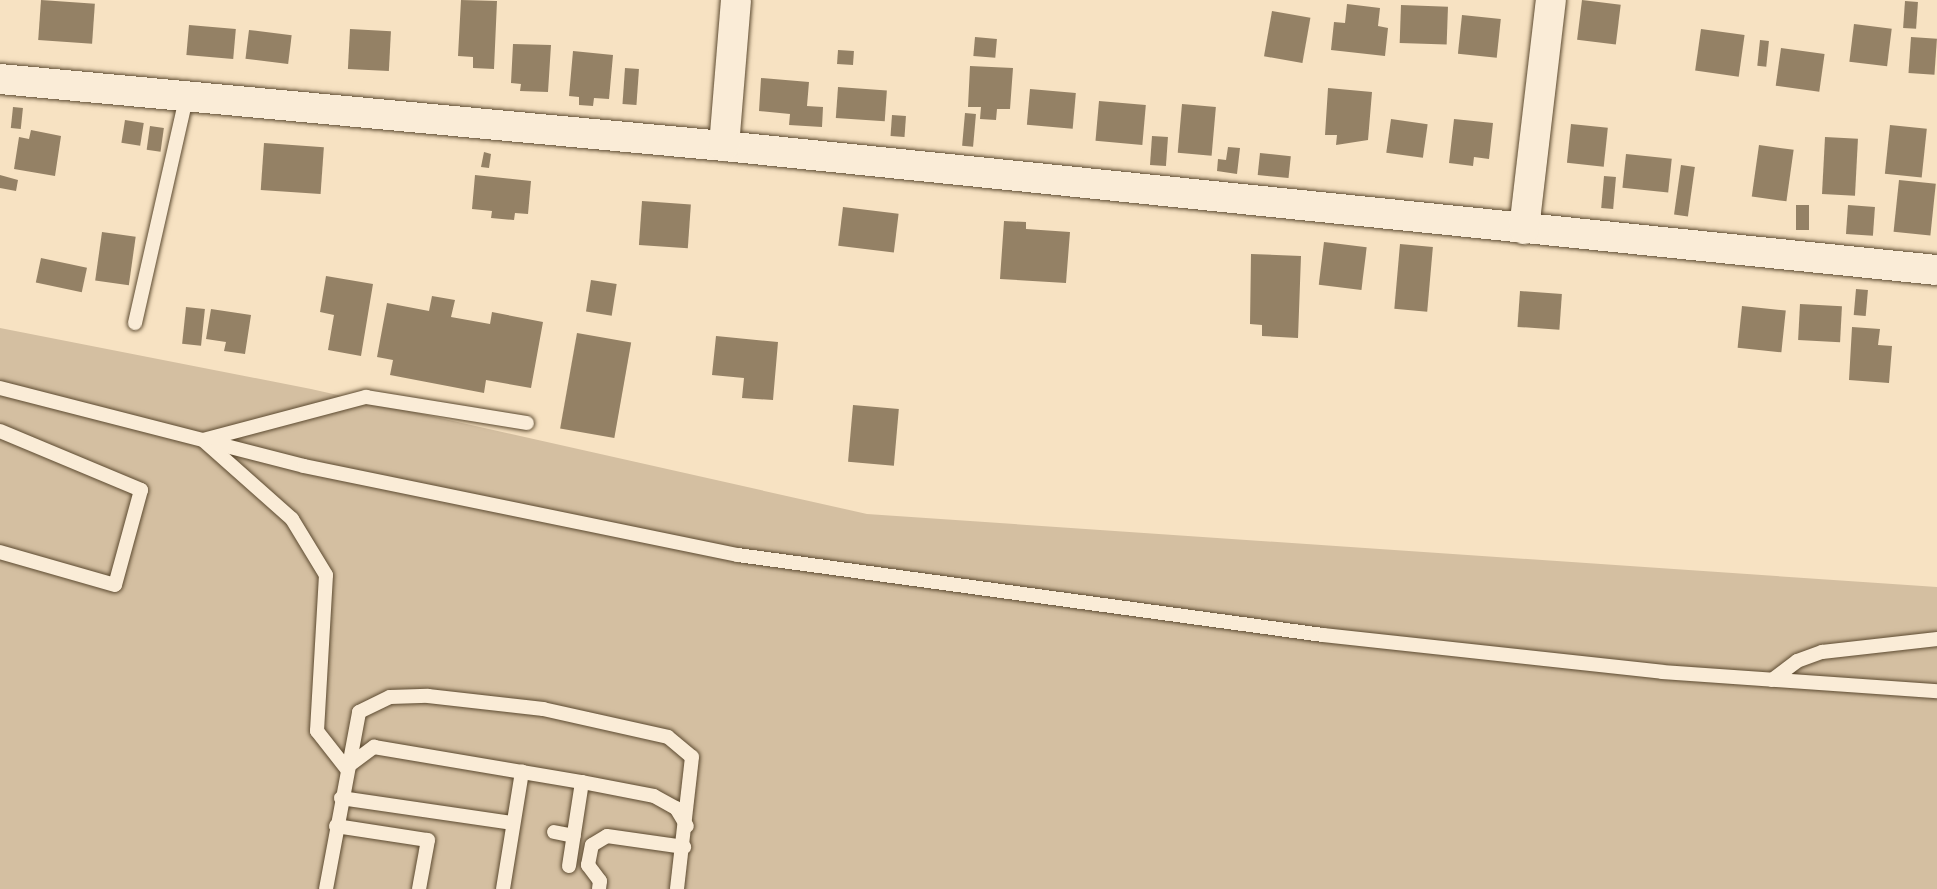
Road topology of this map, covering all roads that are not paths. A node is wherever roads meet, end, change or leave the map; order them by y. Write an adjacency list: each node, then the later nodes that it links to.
1 (736, 0): 5 (street)
2 (1551, 0): 6 (street)
3 (0, 79): 4 (street)
4 (186, 98): 5 (street); 8 (lane)
5 (724, 146): 6 (street)
6 (1524, 229): 7 (street)
7 (1937, 270)
8 (135, 323)
9 (0, 387): 12 (lane)
10 (527, 423): 12 (lane)
11 (0, 431): 13 (lane)
12 (203, 440): 15 (lane); 17 (lane)
13 (0, 552)
14 (1937, 639): 15 (lane)
15 (1772, 680): 16 (lane)
16 (1937, 691)
17 (346, 768): 18 (lane); 20 (lane); 23 (lane)
18 (522, 772): 19 (lane); 21 (lane)
19 (582, 782): 23 (lane); 25 (lane)
20 (341, 798): 21 (lane); 22 (lane)
21 (513, 823): 30 (lane)
22 (336, 826): 28 (lane); 29 (lane)
23 (687, 827): 26 (lane)
24 (554, 832): 25 (lane)
25 (574, 836): 27 (lane)
26 (684, 847): 31 (lane); 32 (lane)
27 (569, 866)
28 (326, 889)
29 (419, 889)
30 (503, 889)
31 (599, 889)
32 (677, 889)

